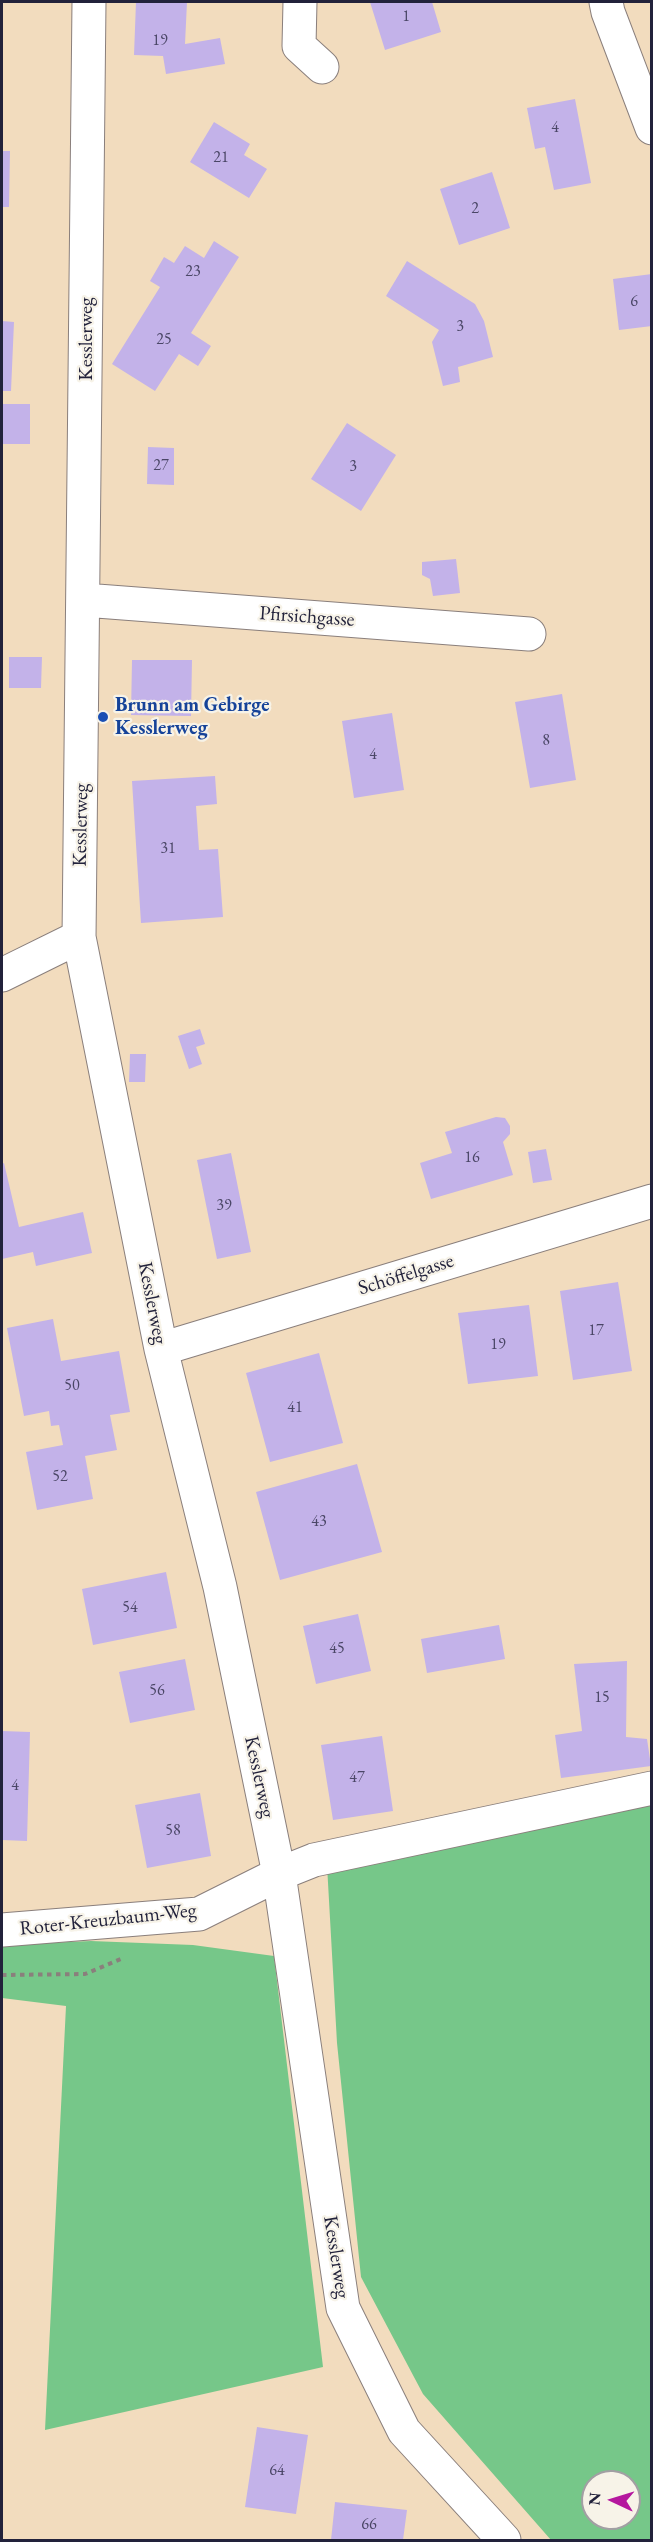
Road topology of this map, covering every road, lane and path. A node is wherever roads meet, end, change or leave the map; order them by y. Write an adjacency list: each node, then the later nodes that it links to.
1 (89, 2): 6 (street, Kesslerweg)
2 (300, 2): 4 (street)
3 (606, 2): 5 (street)
4 (322, 66)
5 (651, 128)
6 (84, 600): 7 (street, Pfirsichgasse); 8 (street, Kesslerweg)
7 (529, 634)
8 (79, 938): 9 (street); 11 (street, Kesslerweg)
9 (2, 975)
10 (651, 1201): 11 (street, Schöffelgasse)
11 (161, 1349): 13 (street, Kesslerweg)
12 (651, 1788): 13 (street, Roter-Kreuzbaum-Weg)
13 (279, 1874): 14 (street, Roter-Kreuzbaum-Weg); 15 (street, Kesslerweg)
14 (2, 1930)
15 (504, 2541)

